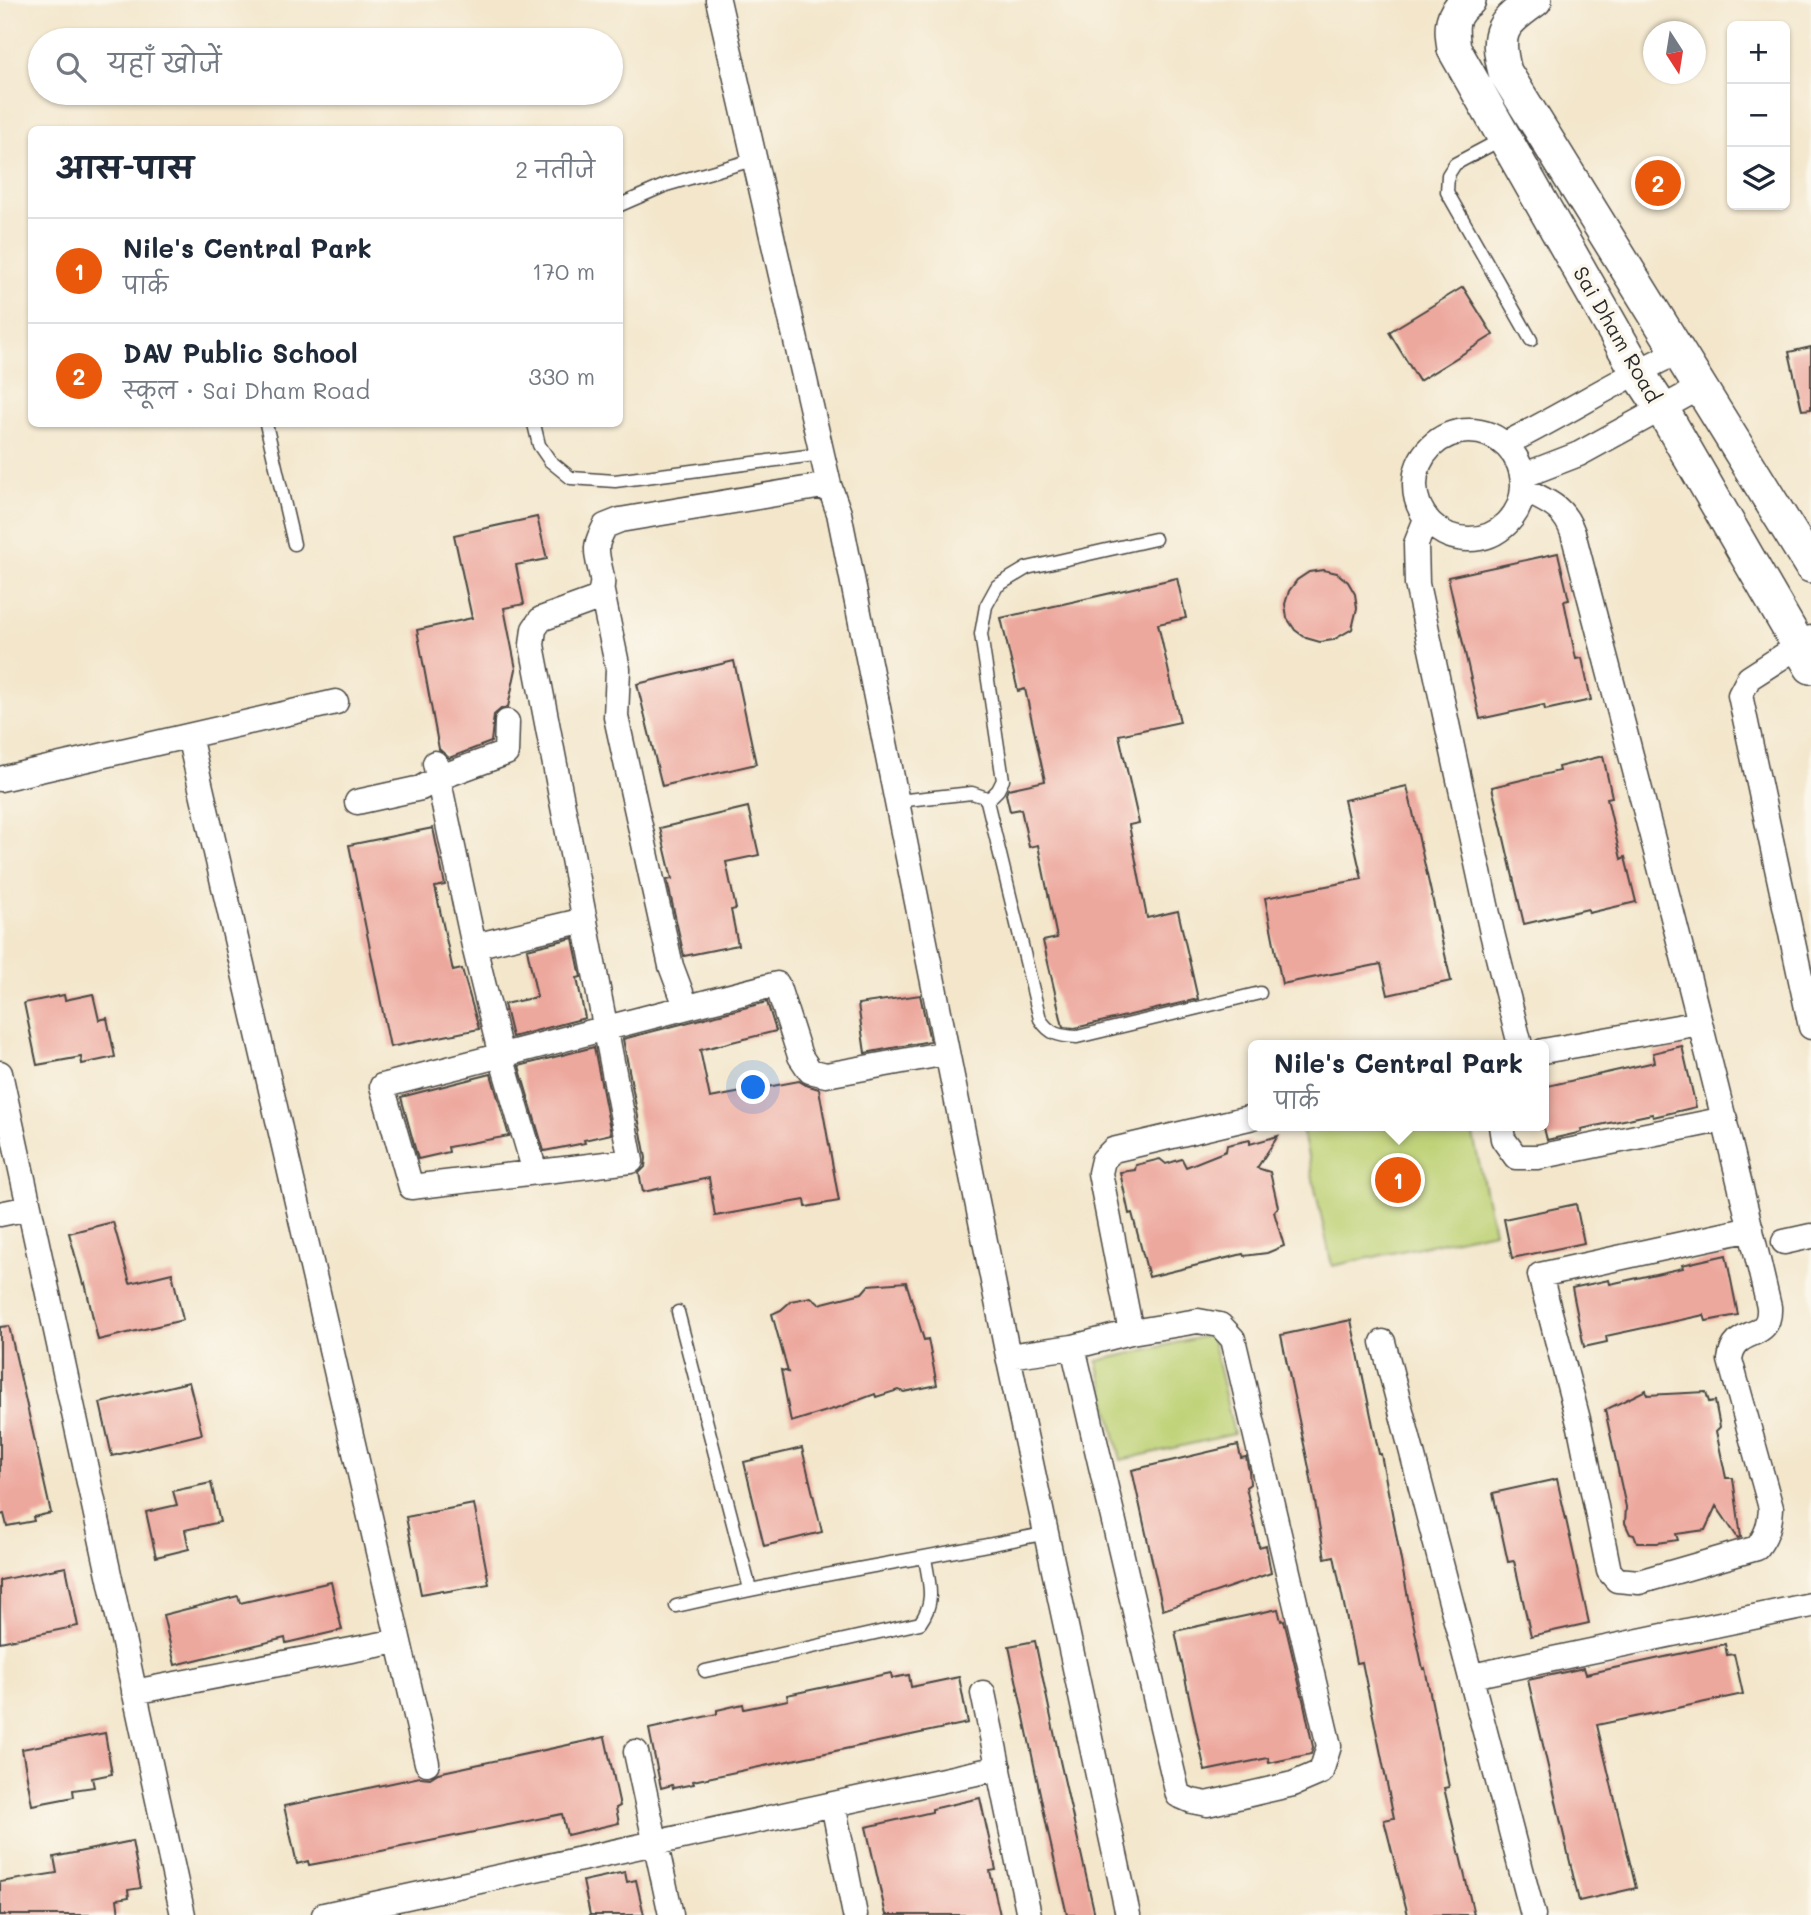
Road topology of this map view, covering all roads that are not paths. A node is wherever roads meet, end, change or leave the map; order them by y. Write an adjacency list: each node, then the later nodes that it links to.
1 (718, 0): 6 (street)
2 (1535, 0): 4 (street)
3 (1463, 4): 4 (street); 5 (street, Sai Dham Road)
4 (1498, 45): 9 (street, Sai Dham Road)
5 (1504, 137): 8 (lane); 10 (street, Sai Dham Road)
6 (756, 159): 7 (lane); 16 (street)
7 (623, 204)
8 (1531, 340)
9 (1678, 352): 10 (street); 11 (street, Sai Dham Road)
10 (1637, 371): 12 (street, Sai Dham Road); 15 (street)
11 (1702, 387): 12 (street); 22 (street, Sai Dham Road)
12 (1662, 409): 17 (street); 24 (street, Sai Dham Road)
13 (267, 427): 21 (lane)
14 (535, 427): 16 (lane)
15 (1505, 444): 17 (street); 19 (street)
16 (822, 454): 18 (street)
17 (1523, 482): 19 (street); 37 (street)
18 (829, 485): 23 (street); 30 (street)
19 (1426, 519): 40 (street)
20 (1155, 539): 31 (lane)
21 (294, 544)
22 (1811, 566)
23 (602, 592): 33 (street); 36 (street)
24 (1806, 650): 38 (street)
25 (336, 702): 27 (street)
26 (507, 722): 28 (street)
27 (189, 736): 29 (street); 64 (street)
28 (437, 771): 32 (street); 34 (street)
29 (0, 779)
30 (897, 800): 31 (lane); 42 (street)
31 (987, 801): 35 (lane)
32 (357, 802)
33 (585, 920): 34 (street); 39 (street)
34 (474, 946): 43 (street)
35 (1260, 992)
36 (686, 1006): 39 (street); 42 (street)
37 (1700, 1023): 41 (street); 46 (street)
38 (1811, 1027)
39 (607, 1029): 43 (street); 48 (street)
40 (1519, 1040)
41 (1549, 1050)
42 (947, 1053): 58 (street)
43 (501, 1056): 48 (street); 48 (street)
44 (0, 1073): 49 (street)
45 (1248, 1118): 55 (street)
46 (1725, 1119): 47 (street); 51 (street)
47 (1502, 1131)
48 (535, 1172)
49 (29, 1208): 50 (street); 67 (street)
50 (0, 1214)
51 (1751, 1229): 51 (street)
52 (1811, 1236): 53 (street)
53 (1784, 1242)
54 (678, 1312): 61 (lane)
55 (1131, 1332): 57 (street); 57 (street)
56 (1383, 1342): 66 (street)
57 (1073, 1347): 58 (street)
58 (1007, 1356): 59 (street)
59 (1047, 1532): 60 (lane); 79 (street)
60 (925, 1558): 61 (lane); 65 (lane)
61 (750, 1588): 63 (lane)
62 (1811, 1605): 66 (street)
63 (676, 1606)
64 (398, 1641): 67 (street); 70 (street)
65 (705, 1671)
66 (1472, 1676): 80 (street)
67 (134, 1692): 74 (street)
68 (983, 1693): 71 (street)
69 (636, 1752): 73 (street)
70 (428, 1763)
71 (999, 1768): 72 (street); 78 (street)
72 (833, 1804): 73 (street); 77 (street)
73 (655, 1843): 75 (street); 76 (street)
74 (183, 1915)
75 (324, 1915)
76 (671, 1915)
77 (855, 1915)
78 (1029, 1915)
79 (1128, 1915)
80 (1533, 1915)

